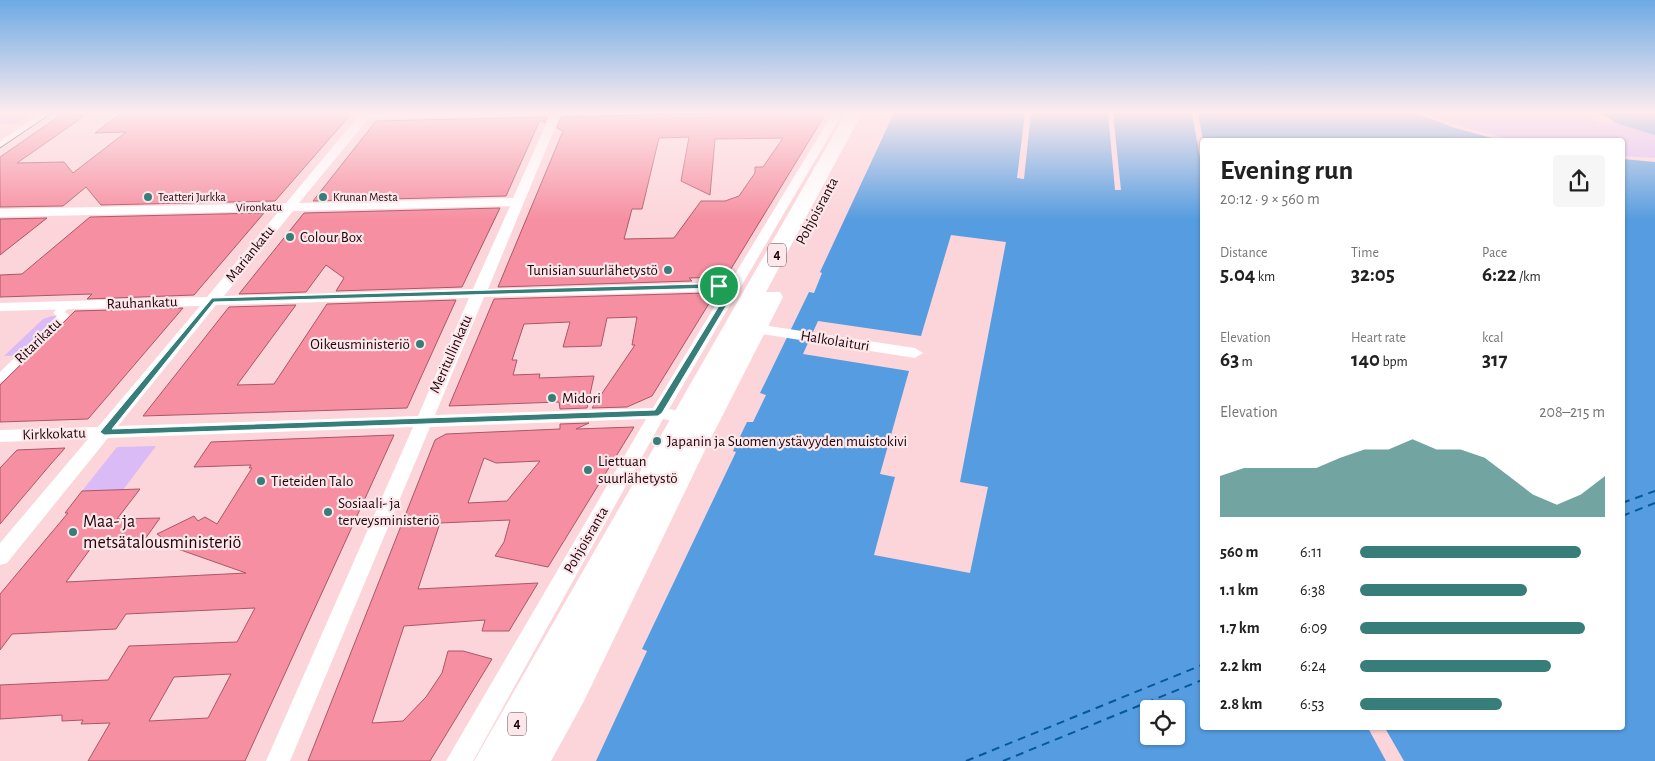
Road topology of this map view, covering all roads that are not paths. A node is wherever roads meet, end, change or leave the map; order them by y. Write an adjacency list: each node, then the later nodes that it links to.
1 (338, 149): 7 (street, Mariankatu)
2 (541, 149): 6 (street, Meritullinkatu)
3 (817, 149): 9 (street, Pohjoisranta)
4 (834, 149): 17 (main road, Pohjoisranta / 4)
5 (849, 149): 14 (main road, Pohjoisranta / 4)
6 (518, 202): 7 (street, Vironkatu); 10 (street, Meritullinkatu)
7 (289, 206): 8 (street, Vironkatu); 11 (street, Mariankatu)
8 (0, 213)
9 (734, 286): 10 (street, Rauhankatu); 17 (street, Pohjoisranta)
10 (478, 293): 11 (street, Rauhankatu); 18 (street, Meritullinkatu)
11 (212, 300): 12 (street, Rauhankatu); 19 (street, Mariankatu)
12 (66, 305): 13 (street, Rauhankatu); 16 (street, Ritarikatu)
13 (0, 307)
14 (755, 328): 15 (street, Halkolaituri); 17 (main road, Pohjoisranta / 4)
15 (916, 353)
16 (0, 378)
17 (684, 417): 18 (street, Kirkkokatu); 23 (street, Pohjoisranta); 24 (main road, Pohjoisranta / 4); 25 (main road, Pohjoisranta / 4)
18 (422, 421): 19 (street, Kirkkokatu); 22 (street, Meritullinkatu)
19 (104, 432): 20 (street, Kirkkokatu); 21 (street, Mariankatu)
20 (0, 436)
21 (0, 558)
22 (278, 761)
23 (458, 761)
24 (493, 761)
25 (531, 761)

